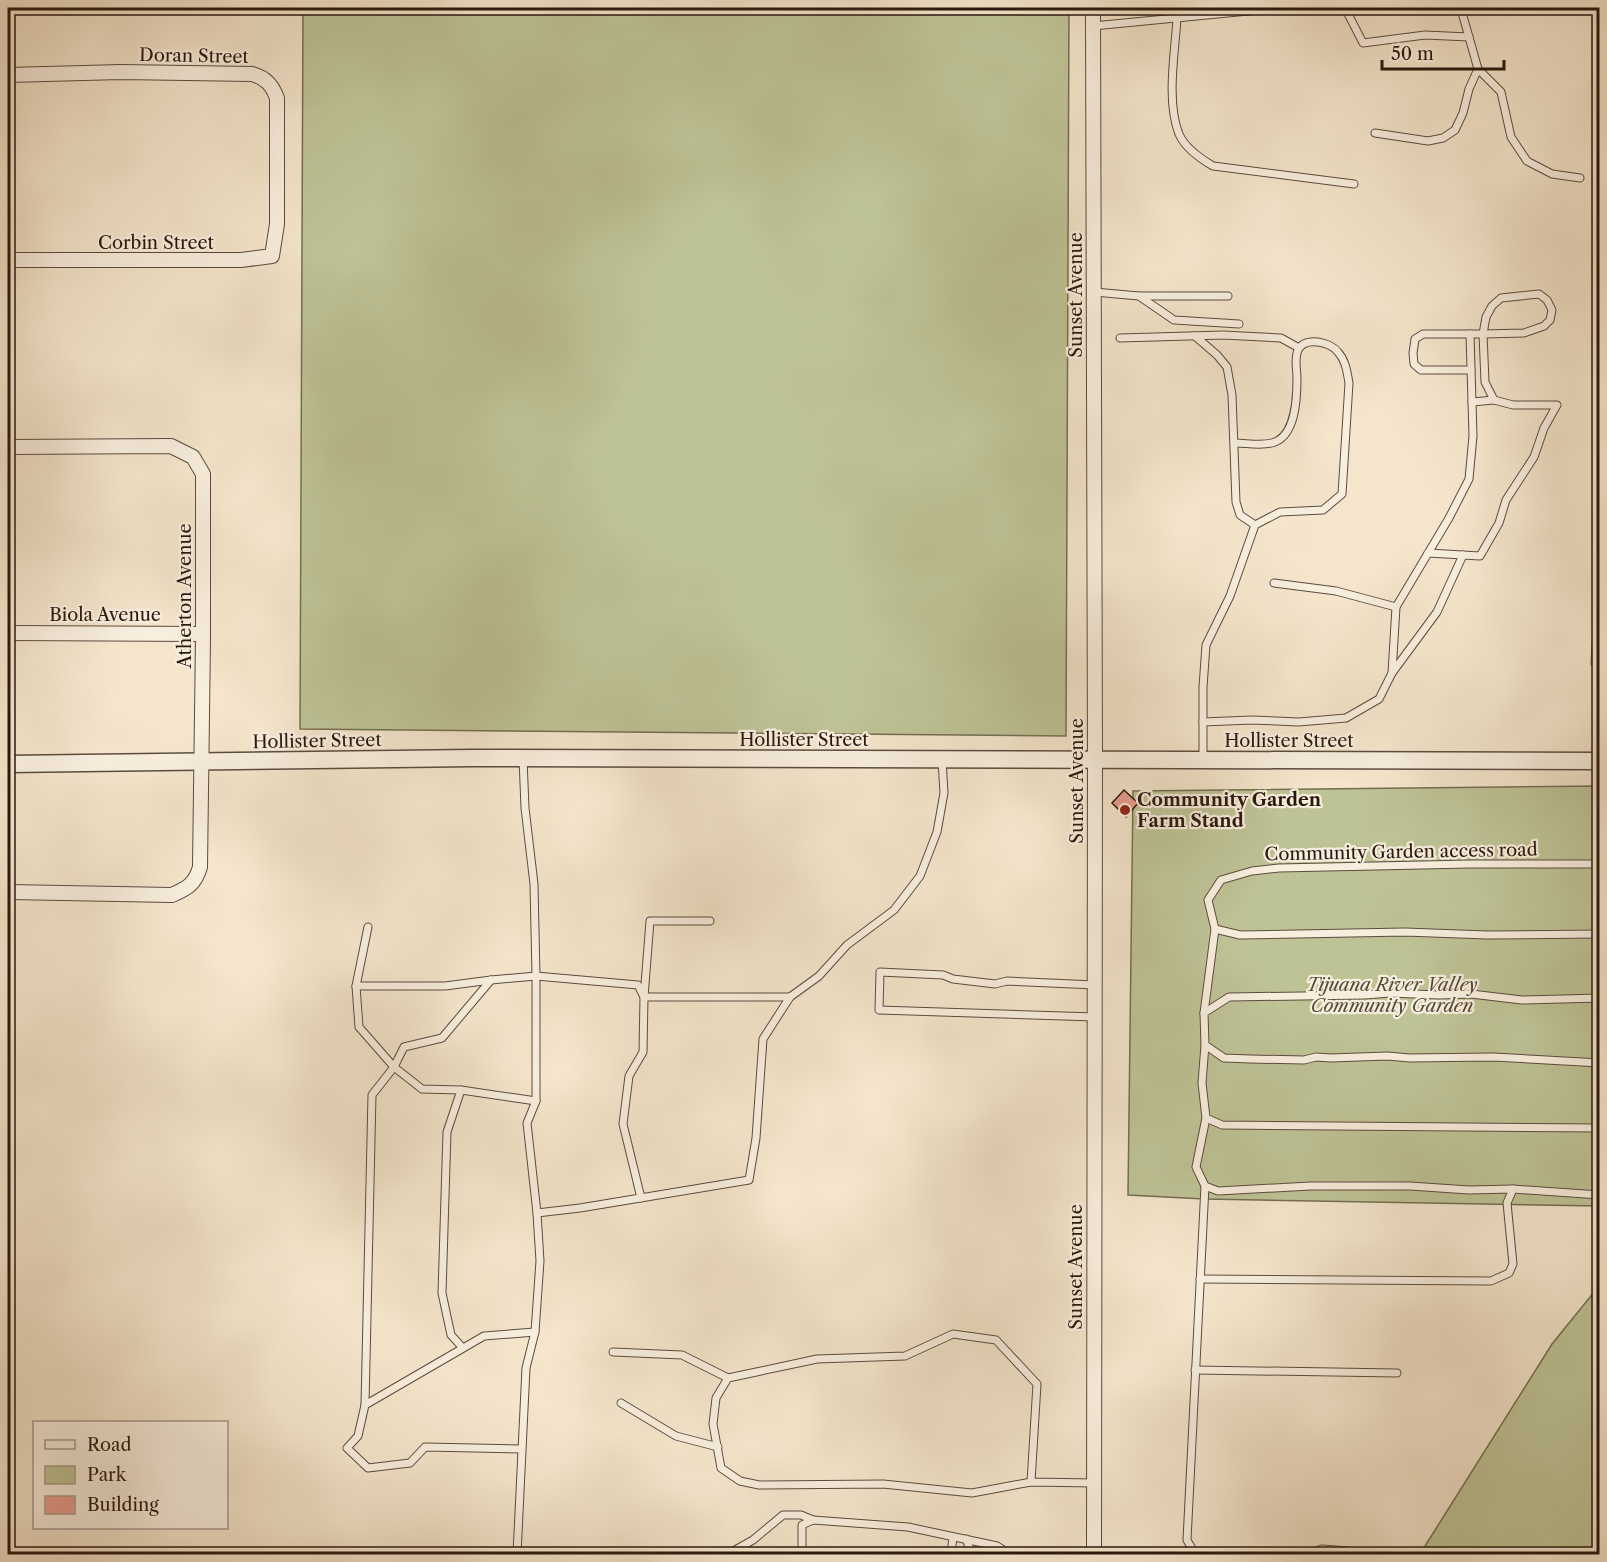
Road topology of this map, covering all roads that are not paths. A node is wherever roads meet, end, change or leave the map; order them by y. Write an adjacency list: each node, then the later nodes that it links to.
1 (1093, 8): 5 (street, Sunset Avenue)
2 (1345, 8): 3 (lane); 4 (lane); 6 (lane)
3 (1461, 8): 6 (lane)
4 (1177, 18): 5 (lane); 11 (lane)
5 (1093, 26): 14 (street, Sunset Avenue)
6 (1469, 37): 7 (lane)
7 (1478, 69): 9 (lane); 10 (lane)
8 (8, 75): 12 (street, Doran Street)
9 (1374, 133)
10 (1580, 178)
11 (1354, 184)
12 (277, 224): 13 (street, Corbin Street)
13 (8, 261)
14 (1094, 292): 15 (lane); 41 (street, Sunset Avenue)
15 (1139, 296): 16 (lane); 17 (lane)
16 (1228, 296)
17 (1239, 324)
18 (1470, 334): 19 (lane); 23 (lane); 23 (lane)
19 (1483, 334): 19 (lane); 24 (lane)
20 (1195, 336): 21 (lane); 22 (lane); 26 (lane)
21 (1120, 338)
22 (1299, 348): 26 (lane); 28 (lane)
23 (1471, 370): 25 (lane)
24 (1494, 400): 25 (lane); 30 (lane)
25 (1472, 402): 29 (lane)
26 (1234, 443): 28 (lane)
27 (8, 447): 35 (street, Atherton Avenue)
28 (1255, 525): 38 (lane)
29 (1428, 554): 30 (lane); 33 (lane)
30 (1463, 555): 37 (lane)
31 (1274, 583): 33 (lane)
32 (1599, 584): 36 (lane)
33 (1396, 607): 37 (lane)
34 (8, 633): 35 (street, Biola Avenue)
35 (203, 634): 44 (street, Atherton Avenue)
36 (1599, 671)
37 (1392, 673): 38 (lane)
38 (1203, 722): 42 (lane)
39 (523, 758): 40 (street, Hollister Street); 44 (street, Hollister Street); 52 (lane)
40 (942, 760): 41 (street, Hollister Street); 57 (lane)
41 (1095, 761): 42 (street, Hollister Street); 54 (street, Sunset Avenue)
42 (1203, 761): 43 (street, Hollister Street)
43 (1599, 761)
44 (201, 762): 45 (street, Hollister Street); 47 (street, Atherton Avenue)
45 (8, 764)
46 (1599, 864): 50 (lane, Community Garden access road)
47 (8, 892)
48 (710, 921): 56 (lane)
49 (368, 927): 55 (lane)
50 (1215, 929): 51 (lane); 59 (lane, Community Garden access road)
51 (1599, 934)
52 (536, 976): 53 (lane); 56 (lane); 65 (lane)
53 (491, 980): 55 (lane); 63 (lane)
54 (1095, 985): 60 (street, Sunset Avenue); 60 (lane)
55 (356, 986): 63 (lane)
56 (644, 997): 57 (lane); 71 (lane)
57 (790, 998): 71 (lane)
58 (1599, 998): 59 (lane)
59 (1204, 1013): 61 (lane, Community Garden access road)
60 (1095, 1017): 85 (street, Sunset Avenue)
61 (1204, 1045): 62 (lane); 66 (lane, Community Garden access road)
62 (1599, 1063)
63 (394, 1067): 64 (lane); 81 (lane)
64 (461, 1090): 65 (lane); 75 (lane)
65 (536, 1101): 72 (lane)
66 (1206, 1118): 67 (lane); 68 (lane, Community Garden access road)
67 (1599, 1128)
68 (1204, 1186): 69 (lane); 73 (lane, Community Garden access road)
69 (1513, 1189): 70 (lane); 73 (lane)
70 (1599, 1194)
71 (641, 1198): 72 (lane)
72 (537, 1213): 74 (lane)
73 (1200, 1279): 77 (lane, Community Garden access road)
74 (535, 1332): 75 (lane); 83 (lane)
75 (462, 1347): 81 (lane)
76 (614, 1352): 79 (lane)
77 (1195, 1370): 78 (lane); 97 (lane, Community Garden access road)
78 (1397, 1373)
79 (728, 1378): 82 (lane); 84 (lane)
80 (621, 1403): 82 (lane)
81 (365, 1405): 83 (lane)
82 (717, 1448): 84 (lane)
83 (521, 1449): 90 (lane)
84 (1031, 1482): 85 (lane)
85 (1094, 1483): 96 (street, Sunset Avenue)
86 (813, 1520): 87 (lane); 91 (lane); 92 (lane)
87 (953, 1537): 88 (lane); 93 (lane)
88 (966, 1539): 94 (lane); 95 (lane)
89 (1348, 1551): 98 (lane)
90 (518, 1554)
91 (728, 1554)
92 (802, 1554)
93 (951, 1554)
94 (972, 1554)
95 (1010, 1554)
96 (1094, 1554)
97 (1195, 1554)
98 (1307, 1554)

